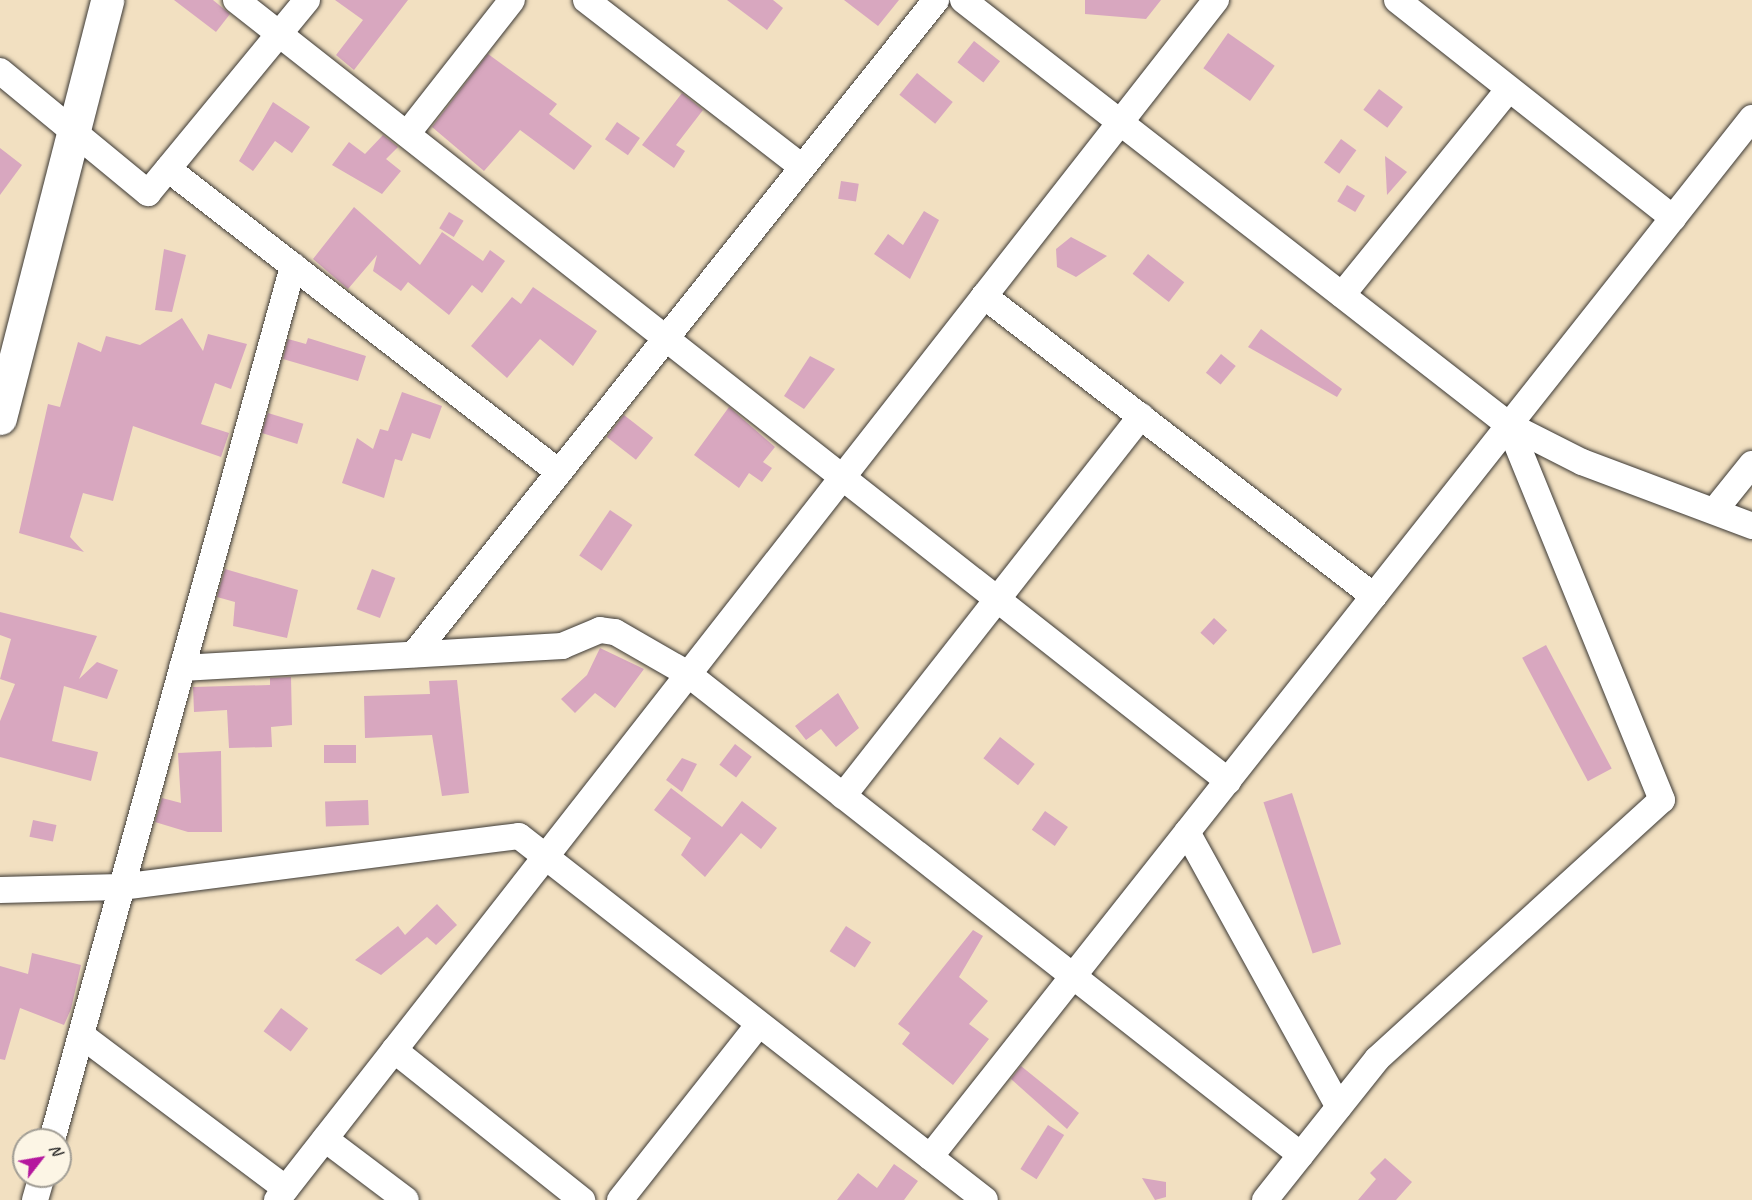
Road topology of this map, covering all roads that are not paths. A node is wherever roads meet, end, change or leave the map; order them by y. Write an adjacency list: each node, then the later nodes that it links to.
1 (107, 0): 15 (main road)
2 (236, 0): 10 (street)
3 (307, 0): 10 (street)
4 (512, 0): 16 (street)
5 (586, 0): 17 (street)
6 (936, 0): 17 (street)
7 (963, 0): 14 (street)
8 (1216, 0): 14 (street)
9 (1396, 0): 12 (street)
10 (280, 34): 16 (street); 18 (street)
11 (0, 71): 15 (street)
12 (1509, 88): 19 (street); 22 (street)
13 (1752, 118): 19 (street)
14 (1120, 122): 21 (street); 22 (street)
15 (74, 130): 18 (street); 24 (main road)
16 (407, 134): 23 (street)
17 (802, 167): 23 (street)
18 (168, 169): 20 (street)
19 (1673, 218): 26 (street)
20 (293, 266): 28 (street); 35 (street)
21 (984, 296): 25 (street); 29 (street)
22 (1342, 296): 26 (street)
23 (666, 338): 28 (street); 29 (street)
24 (1, 408)
25 (1141, 416): 32 (street); 33 (street)
26 (1509, 425): 30 (street); 32 (street); 47 (street)
27 (1752, 464): 30 (street)
28 (559, 472): 34 (street)
29 (843, 477): 33 (street); 36 (street)
30 (1715, 510): 31 (street)
31 (1752, 526)
32 (1374, 596): 37 (street)
33 (998, 600): 37 (street); 38 (street)
34 (414, 654): 35 (street); 36 (street)
35 (182, 668): 41 (street)
36 (688, 674): 38 (street); 40 (street)
37 (1228, 781): 39 (street)
38 (843, 796): 43 (street)
39 (1188, 832): 43 (street); 47 (street)
40 (545, 857): 41 (street); 44 (street); 46 (street)
41 (122, 888): 42 (street); 45 (street)
42 (0, 890)
43 (1073, 976): 50 (street); 51 (street)
44 (759, 1024): 51 (street); 55 (street)
45 (81, 1035): 48 (street); 52 (street)
46 (394, 1050): 49 (street); 54 (street)
47 (1339, 1107): 50 (street)
48 (55, 1128)
49 (325, 1139): 52 (street); 53 (street)
50 (1301, 1155): 57 (street)
51 (930, 1157): 56 (street)
52 (281, 1194)
53 (406, 1200)
54 (582, 1200)
55 (620, 1200)
56 (985, 1200)
57 (1265, 1200)

